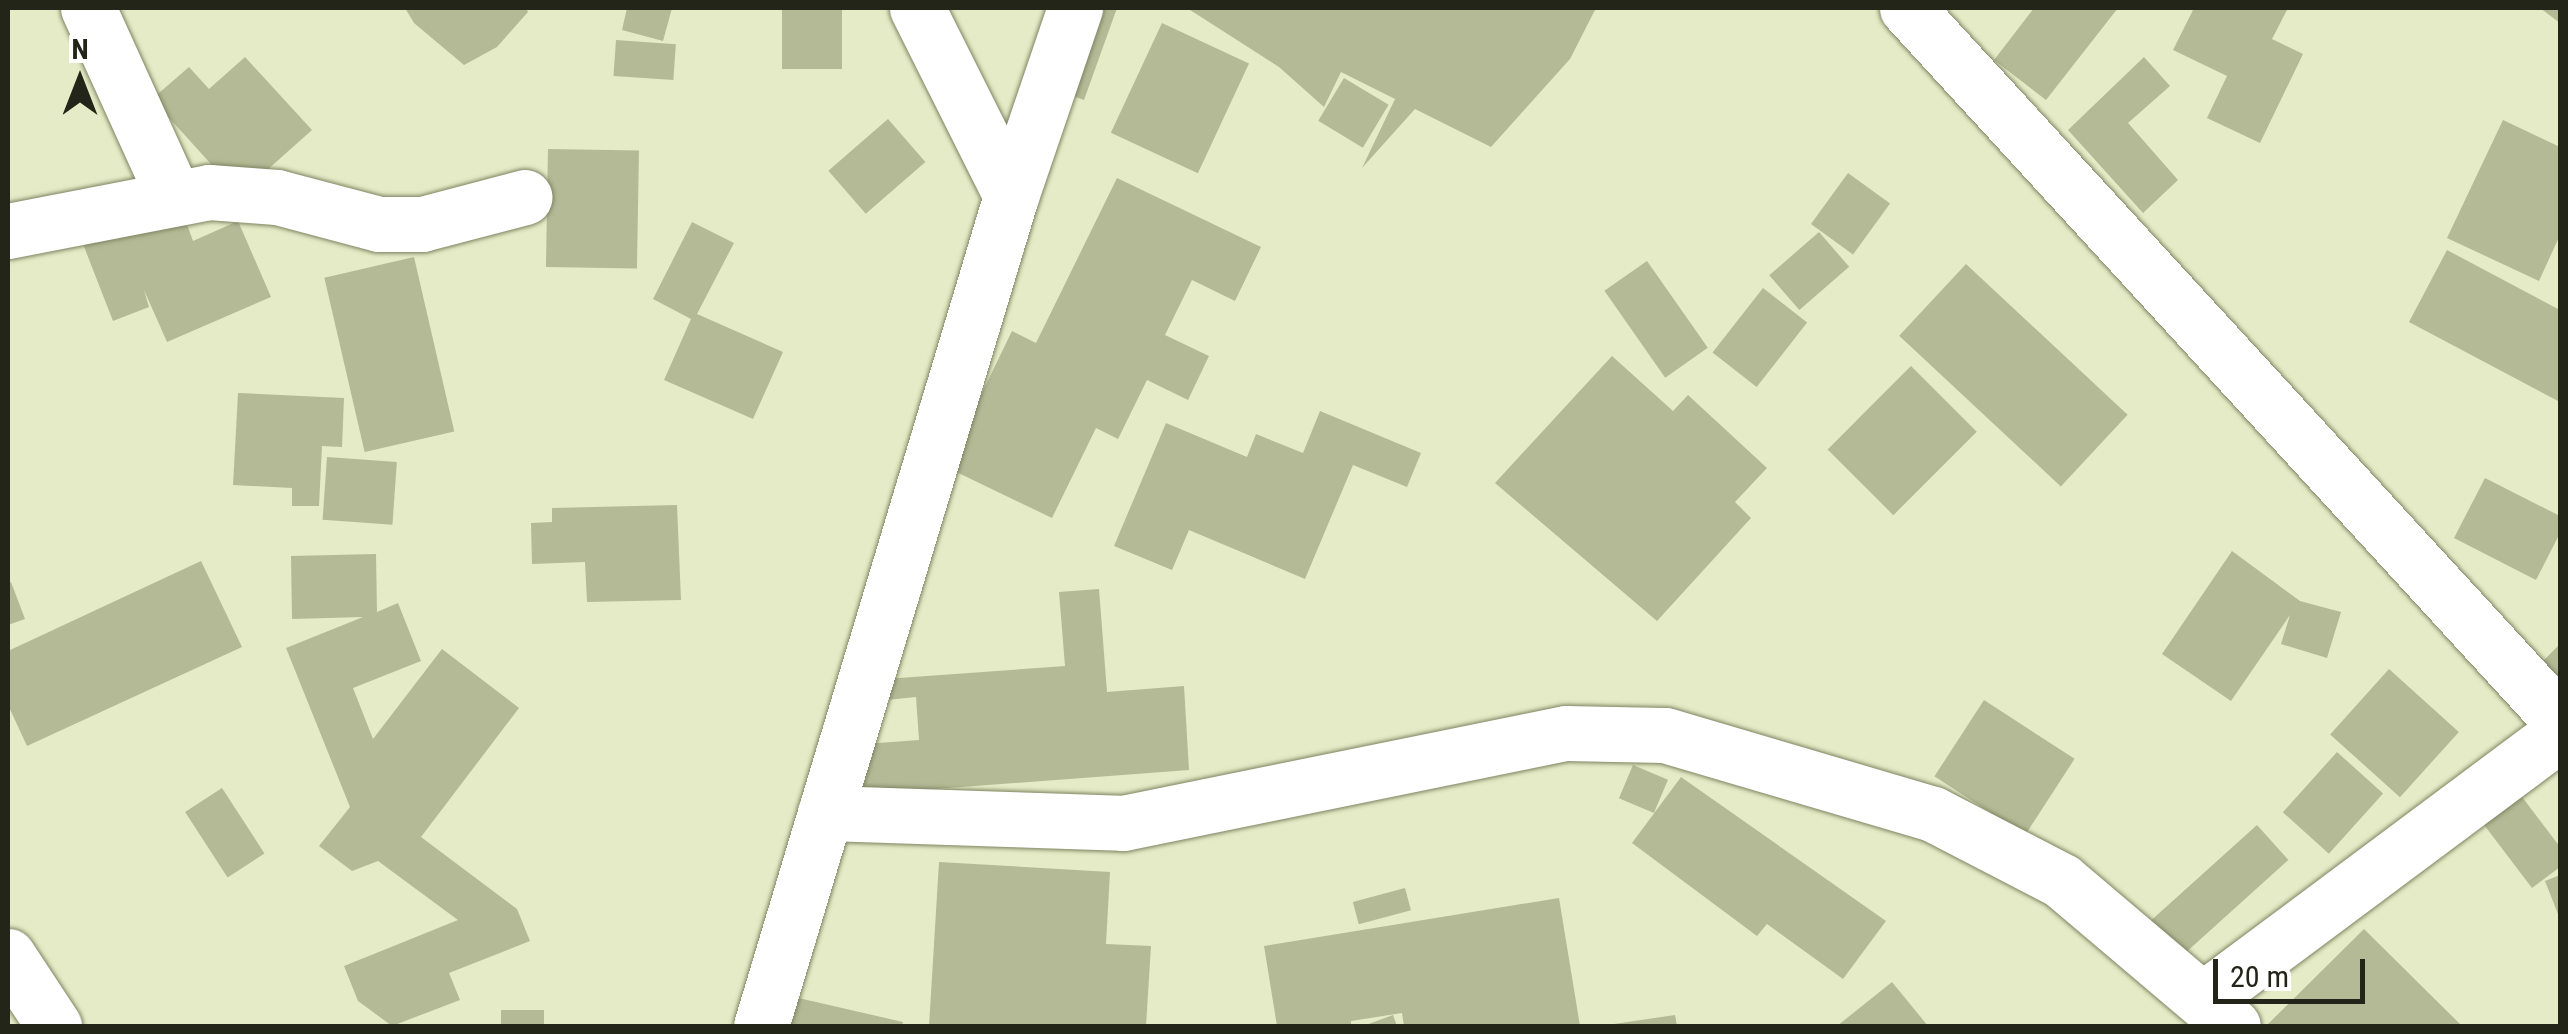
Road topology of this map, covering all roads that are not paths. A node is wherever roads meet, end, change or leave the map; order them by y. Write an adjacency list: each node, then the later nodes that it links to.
1 (88, 8): 7 (street)
2 (917, 8): 5 (street)
3 (1075, 8): 5 (street)
4 (1906, 8): 9 (street)
5 (1012, 196): 11 (street)
6 (524, 197): 7 (street)
7 (174, 198): 8 (street)
8 (8, 231)
9 (2560, 720)
10 (2560, 733): 12 (street)
11 (825, 813): 12 (street); 13 (street)
12 (2219, 1012)
13 (761, 1026)

